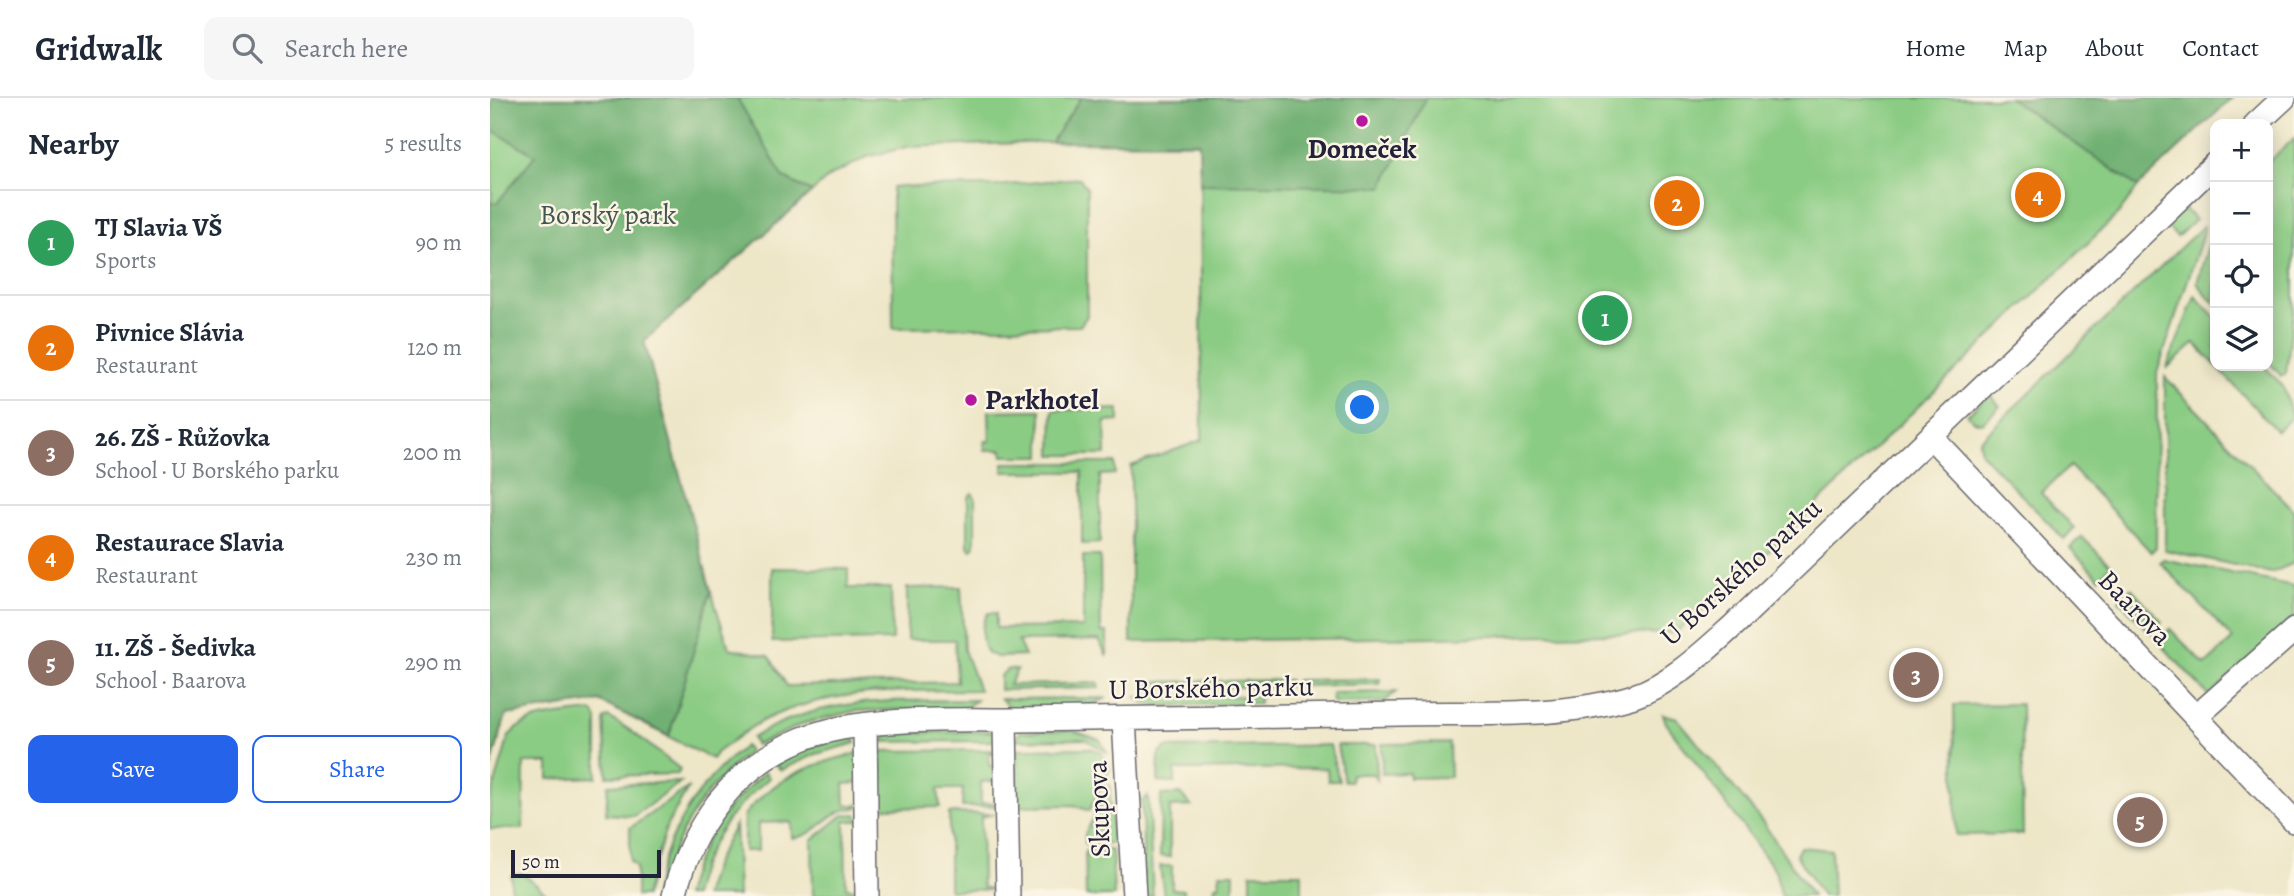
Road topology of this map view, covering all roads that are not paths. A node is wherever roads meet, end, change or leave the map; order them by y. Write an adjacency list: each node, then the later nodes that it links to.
1 (2284, 98): 2 (street)
2 (2261, 119)
3 (2210, 169): 4 (street, U Borského parku)
4 (1931, 436): 6 (street, Baarova); 7 (street, U Borského parku)
5 (2294, 630): 6 (street)
6 (2197, 716): 10 (street, Baarova)
7 (1124, 719): 8 (street, U Borského parku); 14 (street, Skupova)
8 (1005, 720): 9 (street, U Borského parku); 13 (street)
9 (865, 725): 11 (street, U Borského parku); 12 (street)
10 (2294, 821)
11 (674, 896)
12 (867, 896)
13 (1008, 896)
14 (1133, 896)

